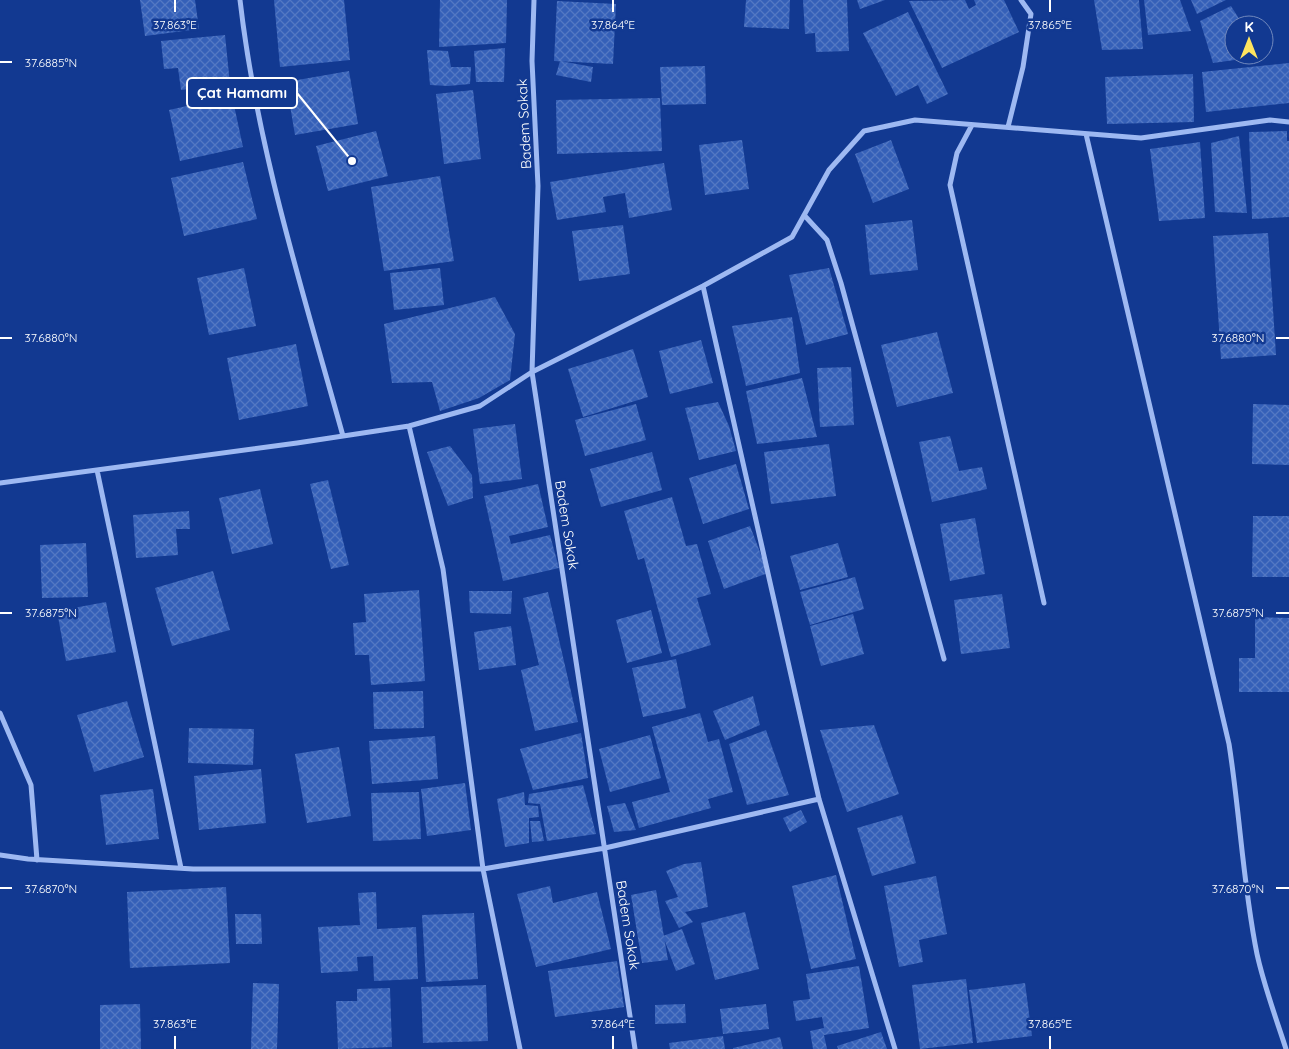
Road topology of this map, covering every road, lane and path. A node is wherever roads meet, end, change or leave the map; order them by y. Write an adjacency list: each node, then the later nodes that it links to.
1 (240, 0): 12 (street)
2 (534, 0): 10 (street, Badem Sokak)
3 (1021, 0): 6 (street)
4 (1289, 122): 7 (street)
5 (972, 125): 6 (street); 8 (street); 15 (street)
6 (1008, 127): 7 (street)
7 (1086, 134): 27 (street)
8 (804, 215): 9 (street); 16 (street)
9 (703, 286): 10 (street); 18 (street)
10 (532, 372): 11 (street); 19 (street, Badem Sokak)
11 (409, 426): 12 (street); 23 (street)
12 (343, 436): 13 (street)
13 (97, 470): 14 (street); 22 (street)
14 (0, 483)
15 (1044, 603)
16 (944, 659)
17 (0, 713): 21 (street)
18 (819, 799): 19 (street); 26 (street)
19 (605, 848): 23 (street); 25 (street, Badem Sokak)
20 (0, 855): 21 (street)
21 (37, 860): 22 (street)
22 (180, 868): 23 (street)
23 (483, 869): 24 (street)
24 (520, 1049)
25 (635, 1049)
26 (895, 1049)
27 (1286, 1049)

